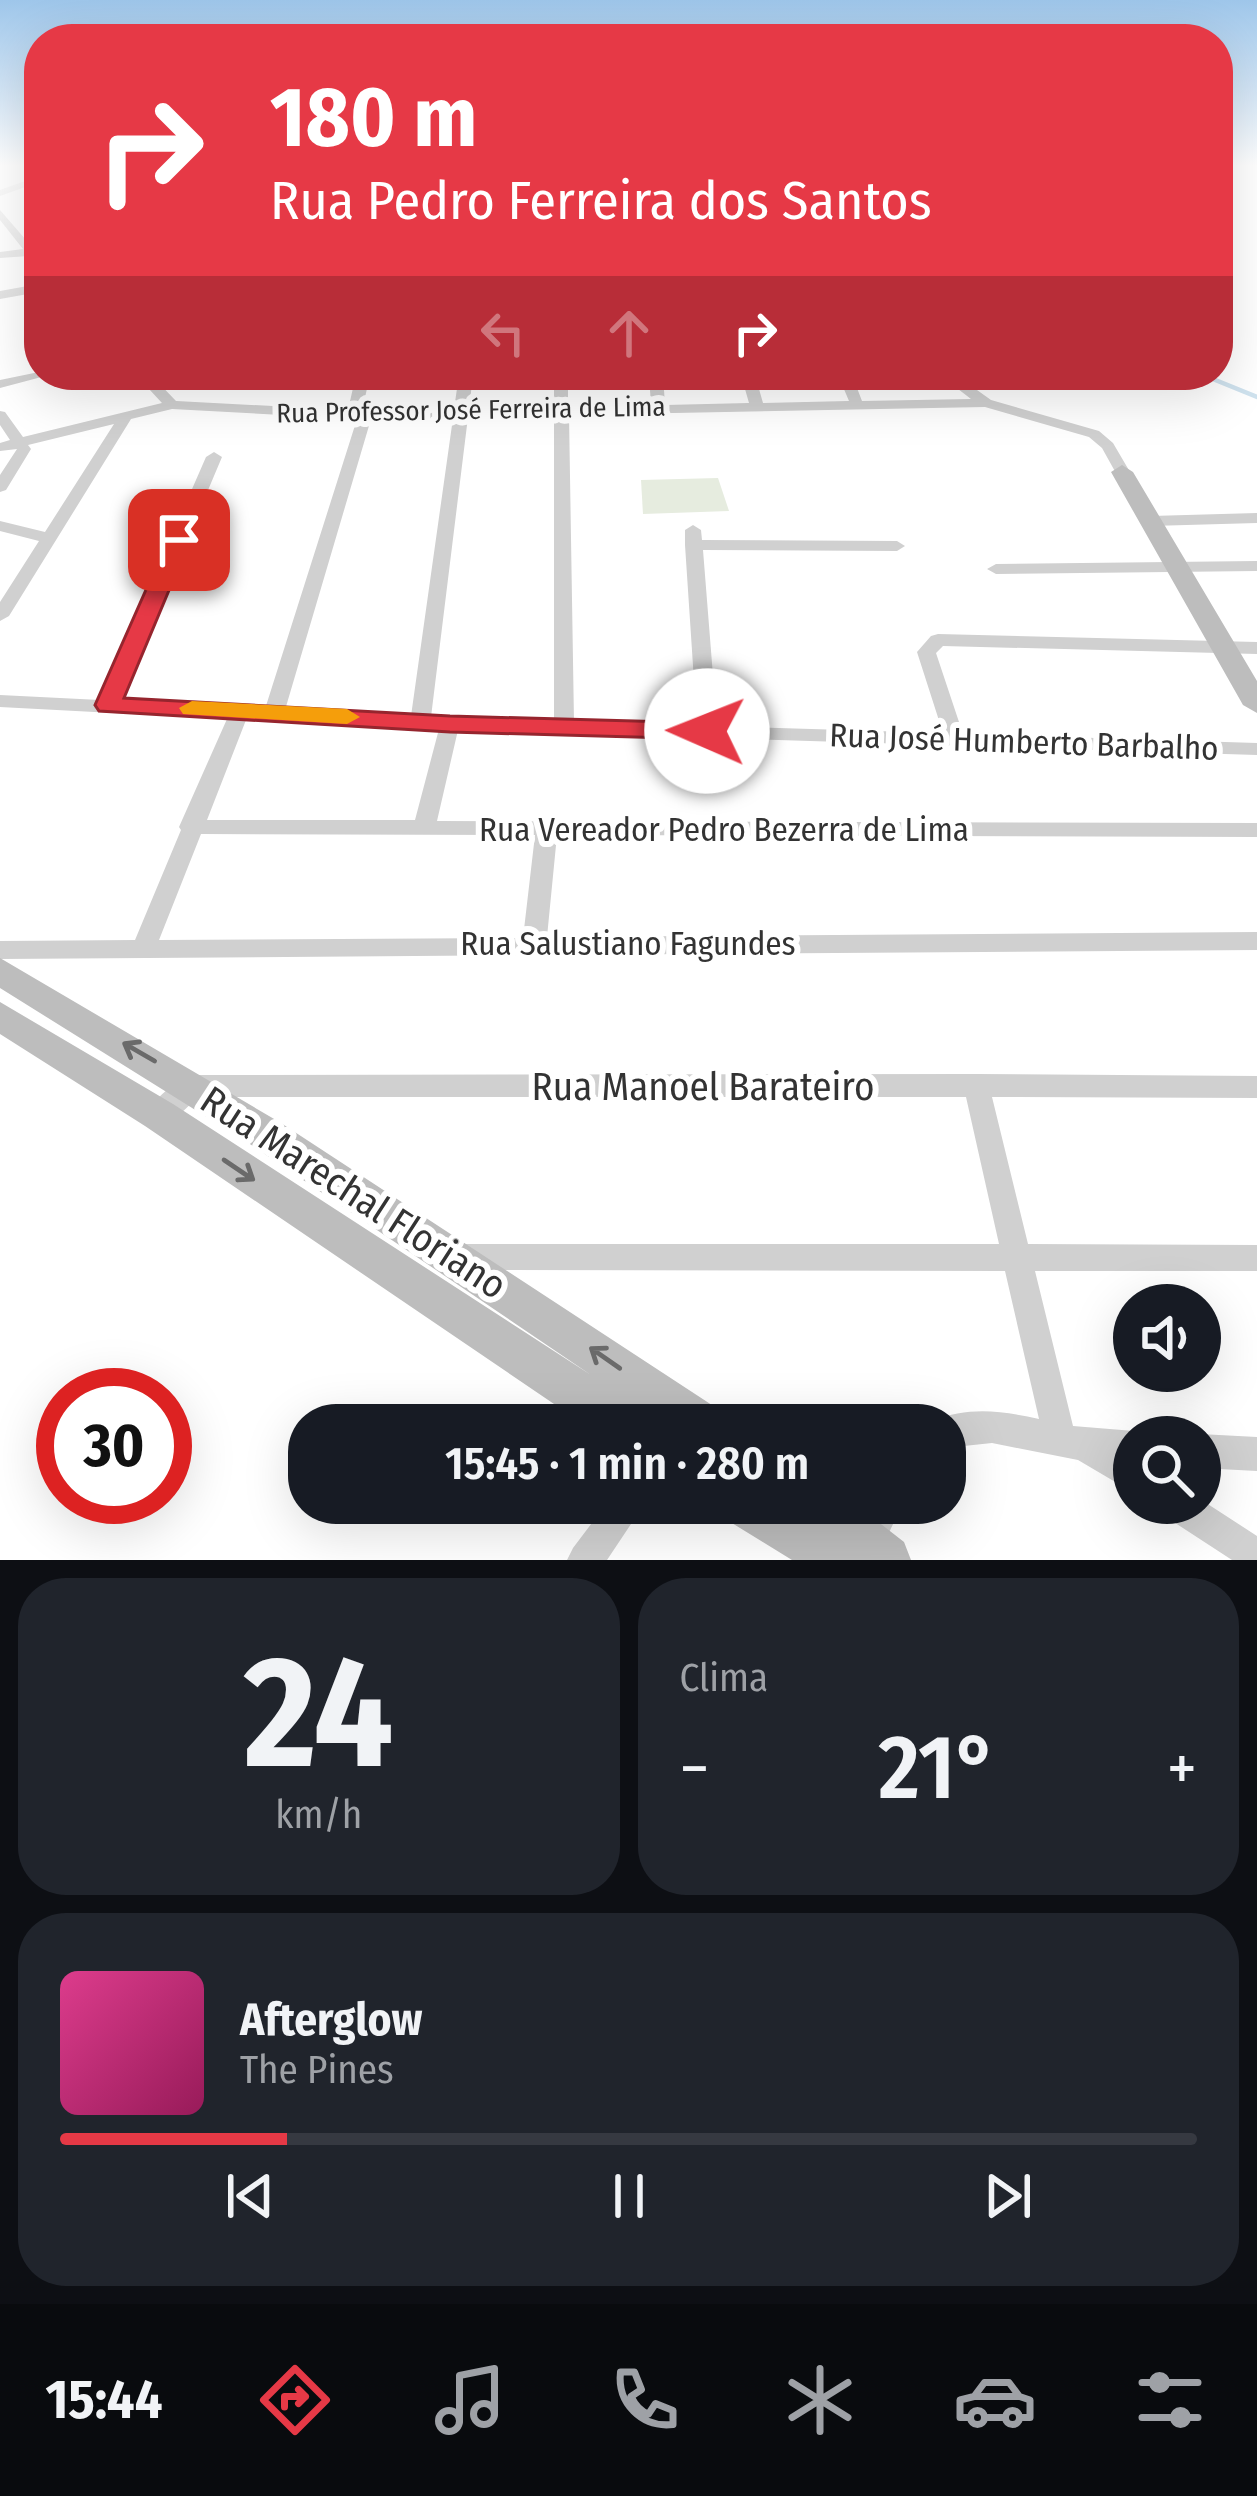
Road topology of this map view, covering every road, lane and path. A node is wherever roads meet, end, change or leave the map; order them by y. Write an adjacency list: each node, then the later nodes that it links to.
1 (158, 390): 10 (street)
2 (361, 390): 15 (street)
3 (465, 390): 16 (street)
4 (561, 390): 14 (street)
5 (657, 390): 13 (street)
6 (752, 390): 12 (street)
7 (850, 390): 11 (street)
8 (968, 390): 9 (street)
9 (986, 403): 11 (street, Rua Professor José Ferreira de Lima); 22 (street)
10 (172, 405): 15 (street, Rua Professor José Ferreira de Lima); 18 (street, Rua Professor José Ferreira de Lima)
11 (857, 405): 12 (street, Rua Professor José Ferreira de Lima)
12 (757, 406): 13 (street, Rua Professor José Ferreira de Lima)
13 (658, 407): 14 (street, Rua Professor José Ferreira de Lima)
14 (561, 411): 16 (street, Rua Professor José Ferreira de Lima); 42 (street)
15 (359, 414): 16 (street, Rua Professor José Ferreira de Lima); 39 (street)
16 (463, 414): 40 (street)
17 (0, 415): 19 (street)
18 (124, 417): 19 (street, Rua Professor José Ferreira de Lima); 27 (street)
19 (20, 442): 20 (street, Rua Professor José Ferreira de Lima); 23 (street)
20 (0, 447)
21 (214, 457): 36 (street)
22 (1122, 472): 25 (street)
23 (0, 487)
24 (1257, 518): 25 (street)
25 (1151, 521): 30 (street)
26 (0, 526): 27 (street)
27 (49, 538): 32 (street)
28 (897, 546): 43 (street)
29 (1257, 566): 30 (street)
30 (1180, 568): 31 (street); 33 (street)
31 (996, 569)
32 (2, 610)
33 (1226, 648): 34 (street); 37 (street); 44 (street)
34 (1257, 648)
35 (0, 701): 36 (street, Rua José Humberto Barbalho)
36 (108, 705): 38 (street, Rua José Humberto Barbalho)
37 (1257, 705)
38 (240, 710): 39 (street, Rua José Humberto Barbalho); 46 (street)
39 (274, 712): 40 (street, Rua José Humberto Barbalho)
40 (420, 722): 41 (street, Rua José Humberto Barbalho)
41 (450, 724): 42 (street, Rua José Humberto Barbalho); 47 (street)
42 (564, 728): 43 (street, Rua José Humberto Barbalho)
43 (707, 731): 44 (street, Rua José Humberto Barbalho)
44 (955, 739): 45 (street, Rua José Humberto Barbalho)
45 (1257, 749)
46 (190, 826): 47 (street, Rua Vereador Pedro Bezerra de Lima); 52 (street)
47 (424, 828): 48 (street, Rua Vereador Pedro Bezerra de Lima)
48 (547, 830): 49 (street, Rua Vereador Pedro Bezerra de Lima); 51 (street)
49 (1257, 830)
50 (1257, 941): 51 (street, Rua Salustiano Fagundes)
51 (534, 944): 52 (street, Rua Salustiano Fagundes)
52 (146, 946): 53 (street, Rua Salustiano Fagundes)
53 (0, 950)
54 (0, 970): 57 (street, Rua Marechal Floriano, one-way to 54)
55 (0, 1016): 59 (street, Rua Marechal Floriano)
56 (976, 1085): 57 (street, Rua Manoel Barateiro); 58 (street, Rua Manoel Barateiro); 61 (street)
57 (192, 1086): 59 (street); 60 (street, Rua Marechal Floriano)
58 (1257, 1087)
59 (159, 1115): 64 (street, Rua Marechal Floriano, one-way to 64)
60 (418, 1231): 62 (street, Rua Marechal Floriano); 64 (street)
61 (1016, 1254): 62 (street); 63 (street); 68 (street)
62 (459, 1257): 66 (street, Rua Marechal Floriano, one-way to 62)
63 (1257, 1258)
64 (388, 1268): 65 (street, Rua Marechal Floriano)
65 (594, 1404)
66 (671, 1404)
67 (966, 1426): 68 (street)
68 (1072, 1442): 69 (street); 72 (street)
69 (1113, 1446)
70 (1221, 1452): 71 (street)
71 (1257, 1454)
72 (1113, 1465)
73 (612, 1524): 79 (street)
74 (806, 1524): 77 (street)
75 (840, 1524): 77 (street)
76 (1207, 1524): 78 (street)
77 (867, 1545)
78 (1257, 1556)
79 (585, 1560)

